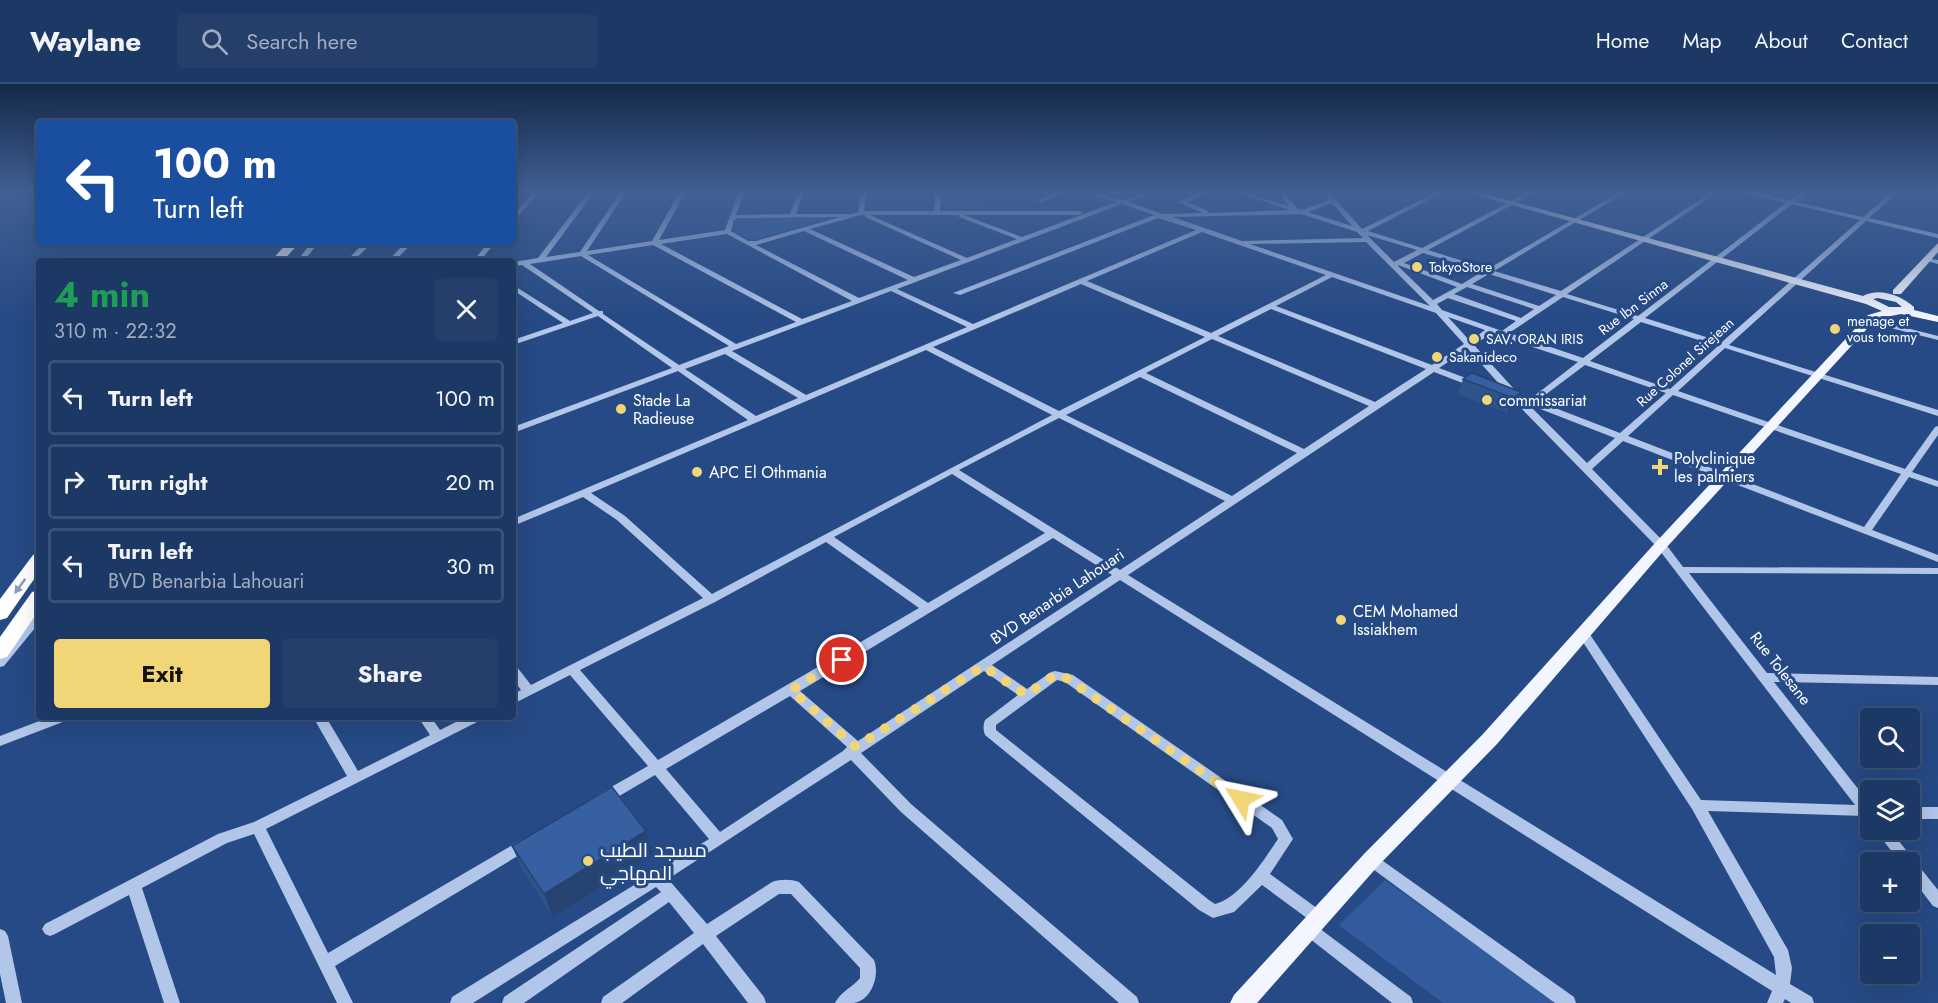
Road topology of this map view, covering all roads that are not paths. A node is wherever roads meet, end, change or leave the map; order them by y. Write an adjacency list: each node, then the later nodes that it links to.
1 (560, 234): 46 (street)
2 (595, 234): 36 (street)
3 (659, 234): 25 (street)
4 (715, 234): 25 (street)
5 (731, 234): 26 (street)
6 (788, 234): 26 (street)
7 (815, 234): 54 (street)
8 (908, 234): 44 (street)
9 (1008, 234): 23 (street)
10 (1031, 234): 23 (street)
11 (1111, 234): 60 (street)
12 (1192, 234): 55 (street)
13 (1212, 234): 27 (street)
14 (1363, 234): 24 (street, Rue Tolesane)
15 (1367, 234): 35 (street)
16 (1453, 234): 35 (street)
17 (1553, 234): 51 (street)
18 (1634, 234): 22 (main road)
19 (1651, 234): 22 (street, BVD Benarbia Lahouari)
20 (1752, 234): 43 (street, Rue Ibn Sinna)
21 (1849, 234): 53 (street, Rue Colonel Sirejean)
22 (1646, 237): 43 (main road); 62 (street, BVD Benarbia Lahouari)
23 (1019, 238): 44 (street)
24 (1368, 240): 27 (street); 50 (street, Rue Tolesane)
25 (654, 243): 36 (street); 73 (street)
26 (747, 243): 63 (street)
27 (1238, 243): 52 (street)
28 (290, 246): 37 (highway)
29 (304, 246): 38 (highway)
30 (312, 246): 39 (street)
31 (365, 246): 40 (street)
32 (407, 246): 41 (street)
33 (489, 246): 42 (street)
34 (1938, 246): 45 (main road)
35 (1421, 251): 50 (street); 51 (street)
36 (582, 254): 46 (street); 82 (street)
37 (280, 258)
38 (294, 258)
39 (302, 258)
40 (352, 258)
41 (395, 258)
42 (479, 258)
43 (1722, 258): 53 (main road); 71 (street, Rue Ibn Sinna)
44 (965, 259): 54 (street)
45 (1926, 259): 47 (street); 59 (main road)
46 (540, 260): 48 (street)
47 (1938, 262)
48 (524, 263): 49 (street); 69 (street)
49 (516, 264)
50 (1396, 264): 56 (street); 66 (street, Rue Tolesane)
51 (1488, 272): 56 (street); 62 (street)
52 (1331, 275): 65 (street); 66 (street)
53 (1800, 279): 64 (main road); 81 (street, Rue Colonel Sirejean)
54 (914, 280): 58 (street)
55 (1083, 282): 75 (street); 77 (street)
56 (1464, 285): 61 (street); 68 (street)
57 (516, 289): 74 (street)
58 (892, 289): 63 (street); 75 (street)
59 (1897, 292): 64 (main road); 67 (main road)
60 (957, 293)
61 (1448, 295): 66 (street); 72 (street)
62 (1561, 296): 68 (street, BVD Benarbia Lahouari); 71 (street)
63 (859, 301): 73 (street)
64 (1873, 305): 67 (main road); 67 (main road); 78 (street); 89 (main road)
65 (1272, 307): 77 (street); 87 (street)
66 (1436, 307): 76 (street); 80 (street, Rue Tolesane)
67 (1903, 307): 70 (main road)
68 (1541, 309): 72 (street, BVD Benarbia Lahouari)
69 (600, 313): 74 (street); 86 (street)
70 (1938, 317)
71 (1640, 319): 81 (street); 85 (street, Rue Ibn Sinna)
72 (1522, 321): 76 (street, BVD Benarbia Lahouari)
73 (801, 322): 82 (street)
74 (569, 324): 79 (street)
75 (973, 327): 83 (street)
76 (1496, 332): 80 (street, BVD Benarbia Lahouari); 85 (street)
77 (1212, 335): 88 (street); 95 (street)
78 (1938, 338)
79 (516, 341)
80 (1470, 344): 87 (street, BVD Benarbia Lahouari); 94 (street, Rue Tolesane)
81 (1724, 345): 89 (street); 91 (street, Rue Colonel Sirejean)
82 (736, 347): 84 (street)
83 (927, 347): 93 (street); 97 (street)
84 (726, 351): 86 (street); 93 (street)
85 (1582, 363): 91 (street); 94 (street, Rue Ibn Sinna)
86 (681, 367): 98 (street); 100 (street)
87 (1431, 368): 90 (street); 95 (street, BVD Benarbia Lahouari)
88 (1138, 374): 97 (street); 103 (street)
89 (1820, 376): 96 (street); 99 (main road)
90 (1483, 388)
91 (1672, 393): 99 (street); 102 (street, Rue Colonel Sirejean)
92 (1504, 396): 94 (street)
93 (804, 398): 98 (street)
94 (1528, 403): 102 (street); 104 (street, Rue Tolesane)
95 (1376, 406): 103 (street, BVD Benarbia Lahouari)
96 (1938, 413)
97 (1061, 414): 105 (street); 110 (street)
98 (755, 420): 109 (street)
99 (1772, 426): 106 (street); 107 (main road)
100 (516, 429)
101 (1938, 429): 106 (street)
102 (1620, 437): 104 (street, Rue Colonel Sirejean); 107 (street)
103 (1304, 453): 110 (street, BVD Benarbia Lahouari)
104 (1587, 468): 115 (street, Rue Tolesane)
105 (952, 470): 113 (street); 114 (street)
106 (1906, 473): 108 (street); 112 (street)
107 (1724, 477): 112 (street); 115 (main road)
108 (1938, 484)
109 (585, 494): 111 (street); 121 (street)
110 (1231, 500): 120 (street, BVD Benarbia Lahouari)
111 (516, 522)
112 (1866, 531): 116 (street)
113 (1053, 533): 120 (street); 123 (street)
114 (827, 537): 121 (street); 123 (street)
115 (1661, 545): 118 (street, Rue Tolesane); 128 (main road)
116 (1938, 559)
117 (36, 563): 124 (highway, one-way to 124)
118 (1681, 570): 119 (street); 134 (street, Rue Tolesane)
119 (1938, 571)
120 (1119, 574): 131 (street, BVD Benarbia Lahouari); 151 (street)
121 (711, 599): 132 (street)
122 (36, 600): 129 (highway)
123 (927, 608): 136 (street)
124 (0, 613)
125 (36, 619): 127 (street)
126 (36, 629): 127 (street)
127 (26, 633): 130 (street)
128 (1583, 633): 151 (main road); 154 (street)
129 (0, 652)
130 (0, 663)
131 (983, 666): 138 (street); 148 (street, BVD Benarbia Lahouari)
132 (572, 669): 137 (street); 149 (street)
133 (516, 674): 137 (street)
134 (1765, 677): 135 (street); 152 (street, Rue Tolesane)
135 (1938, 681)
136 (791, 690): 148 (street); 149 (street)
137 (529, 691): 139 (street)
138 (1026, 695): 164 (street); 164 (street)
139 (516, 698)
140 (57, 720): 144 (street)
141 (321, 720): 150 (street)
142 (426, 720): 145 (street)
143 (471, 720): 145 (street)
144 (24, 734): 146 (street); 147 (street)
145 (438, 737): 150 (street)
146 (0, 741)
147 (0, 748)
148 (853, 749): 160 (street, BVD Benarbia Lahouari); 184 (street)
149 (656, 767): 153 (street); 160 (street)
150 (355, 778): 158 (street)
151 (1451, 780): 163 (main road); 175 (street)
152 (1860, 799)
153 (594, 804)
154 (1697, 806): 155 (street); 175 (street)
155 (1860, 812)
156 (1920, 813): 157 (street)
157 (1938, 813)
158 (258, 827): 167 (street); 174 (street)
159 (543, 834): 174 (street)
160 (719, 840): 165 (street, BVD Benarbia Lahouari)
161 (1890, 840): 162 (street)
162 (1899, 852)
163 (1371, 860): 170 (main road); 187 (street)
164 (1260, 876): 170 (street)
165 (658, 878): 168 (street); 179 (street, BVD Benarbia Lahouari)
166 (1920, 878): 169 (street)
167 (134, 887): 171 (street); 177 (street)
168 (671, 894): 172 (street); 180 (street)
169 (1938, 901)
170 (1315, 924): 185 (main road); 186 (street)
171 (50, 928)
172 (705, 934): 181 (street); 182 (street); 183 (street)
173 (0, 936): 176 (street)
174 (327, 962): 178 (street)
175 (1778, 996): 188 (street)
176 (14, 1003)
177 (172, 1003)
178 (344, 1003)
179 (458, 1003)
180 (510, 1003)
181 (609, 1003)
182 (758, 1003)
183 (843, 1003)
184 (1131, 1003)
185 (1242, 1003)
186 (1405, 1003)
187 (1568, 1003)
188 (1806, 1003)

